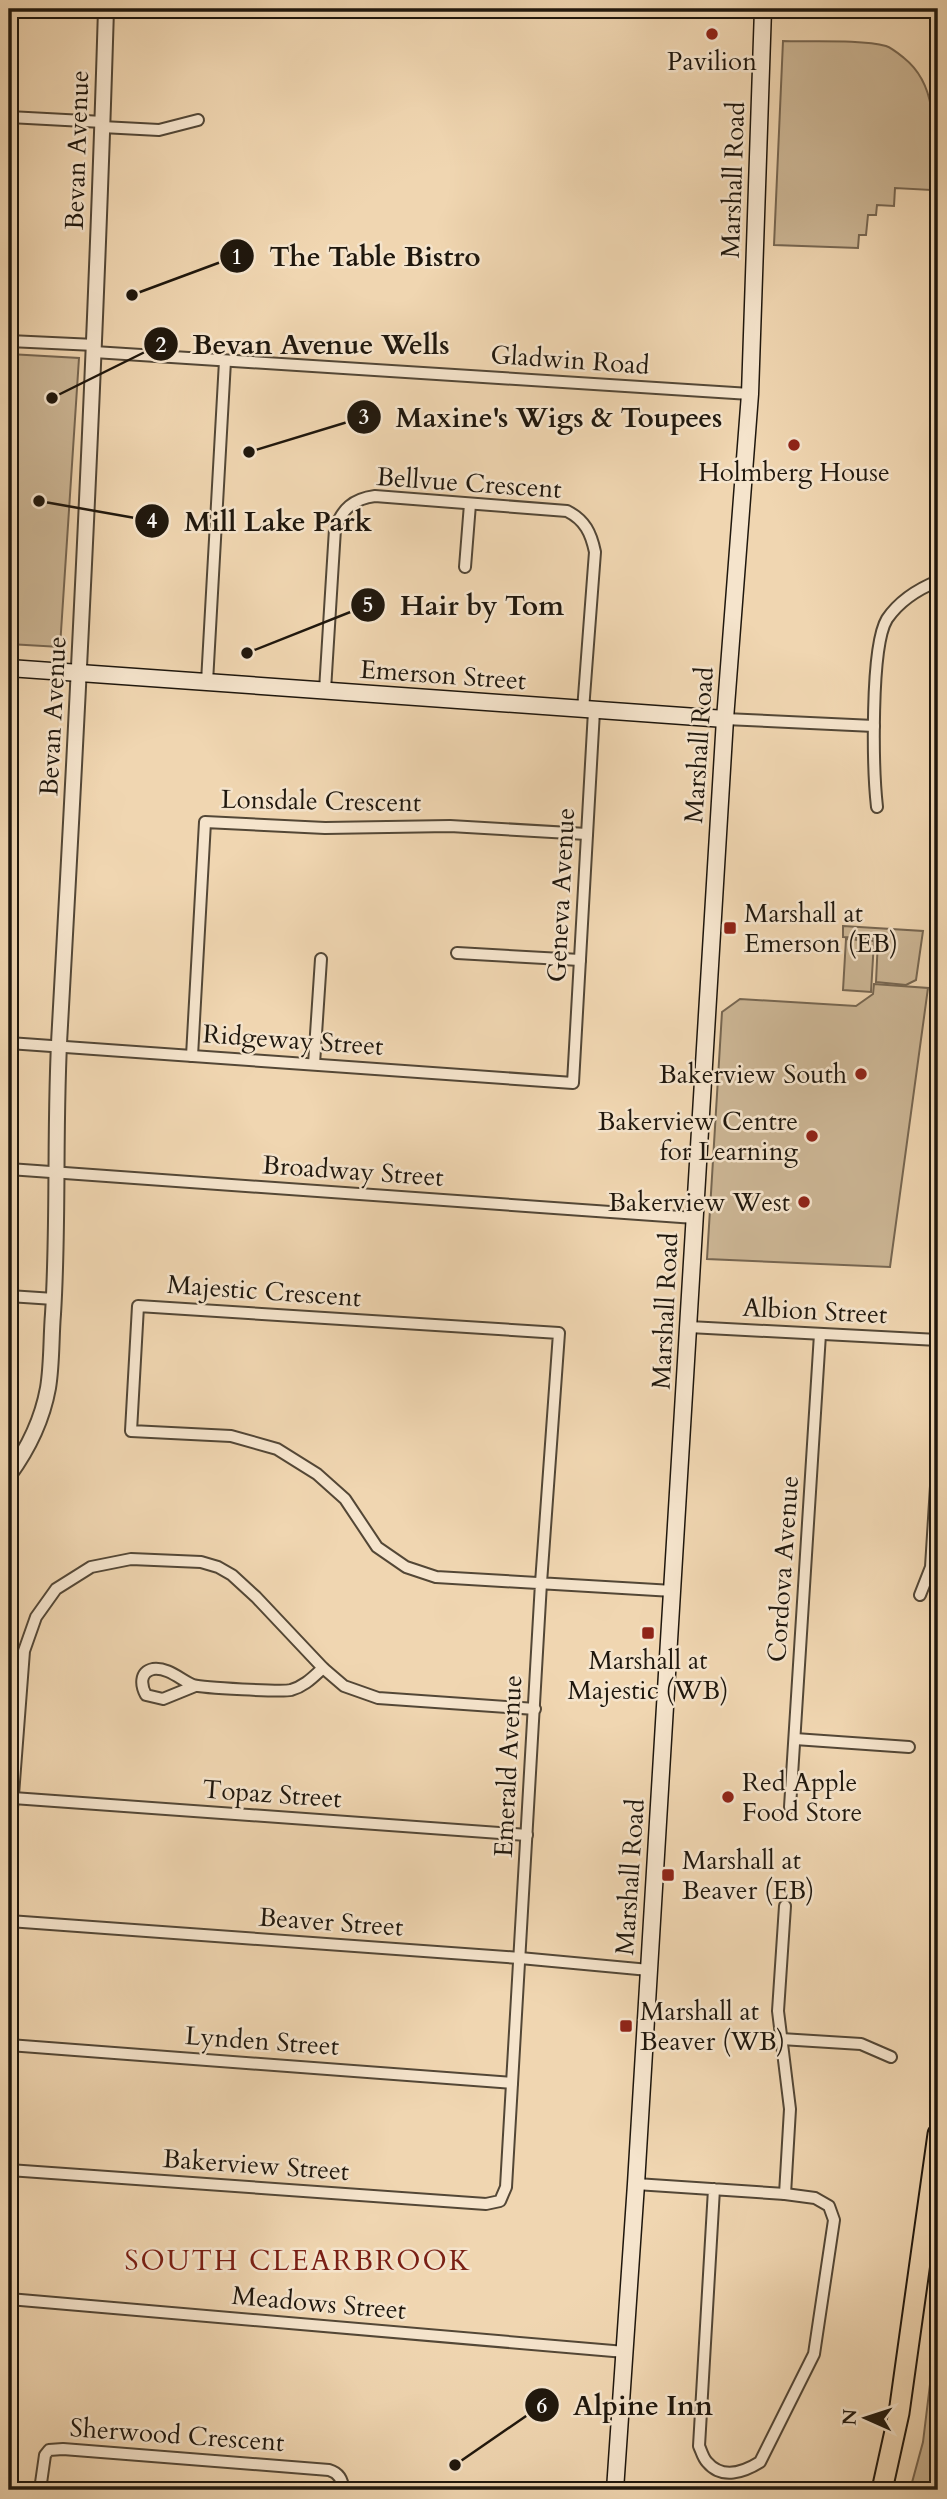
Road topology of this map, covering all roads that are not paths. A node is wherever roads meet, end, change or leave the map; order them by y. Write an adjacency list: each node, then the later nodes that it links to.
1 (106, 9): 5 (street, Bevan Avenue)
2 (763, 9): 9 (main road, Marshall Road)
3 (9, 117): 5 (street)
4 (198, 120): 5 (street)
5 (102, 125): 7 (street, Bevan Avenue)
6 (9, 341): 7 (street, Gladwin Road)
7 (94, 349): 8 (street, Gladwin Road); 14 (street, Bevan Avenue)
8 (225, 361): 9 (street, Gladwin Road); 15 (street)
9 (750, 394): 18 (main road, Marshall Road)
10 (470, 504): 11 (street); 16 (street, Bellvue Crescent); 17 (street, Bellvue Crescent)
11 (465, 567)
12 (938, 580): 19 (street)
13 (9, 668): 14 (main road, Emerson Street)
14 (80, 673): 15 (main road, Emerson Street); 26 (street, Bevan Avenue)
15 (206, 682): 16 (main road, Emerson Street)
16 (325, 690): 17 (main road, Emerson Street)
17 (589, 710): 18 (main road, Emerson Street); 21 (street, Geneva Avenue)
18 (725, 719): 19 (street, Emerson Street); 32 (main road, Marshall Road)
19 (874, 726): 20 (street)
20 (877, 807)
21 (587, 834): 24 (street, Geneva Avenue); 27 (street, Lonsdale Crescent)
22 (457, 953): 24 (street)
23 (321, 959): 28 (street)
24 (580, 960): 29 (street, Geneva Avenue)
25 (9, 1043): 26 (street, Ridgeway Street)
26 (59, 1046): 27 (street, Ridgeway Street); 31 (street, Bevan Avenue)
27 (192, 1056): 28 (street, Ridgeway Street)
28 (314, 1064): 29 (street, Ridgeway Street)
29 (573, 1083)
30 (9, 1169): 31 (street, Broadway Street)
31 (55, 1173): 32 (street, Broadway Street); 34 (street, Bevan Avenue)
32 (695, 1218): 35 (main road, Marshall Road)
33 (9, 1296): 34 (street)
34 (54, 1298): 40 (street, Bevan Avenue)
35 (689, 1326): 37 (street, Albion Street); 42 (main road, Marshall Road)
36 (559, 1333): 41 (street, Emerald Avenue); 41 (street, Majestic Crescent)
37 (820, 1334): 38 (street, Albion Street); 47 (street, Cordova Avenue)
38 (938, 1340)
39 (938, 1454): 43 (street)
40 (9, 1475)
41 (541, 1583): 42 (street, Majestic Crescent); 46 (street, Emerald Avenue)
42 (673, 1591): 56 (main road, Marshall Road)
43 (920, 1595)
44 (323, 1668): 45 (street); 46 (street); 49 (street)
45 (195, 1686)
46 (535, 1709): 51 (street, Emerald Avenue)
47 (795, 1739): 48 (street); 50 (street, Cordova Avenue)
48 (909, 1747)
49 (13, 1798): 51 (street, Topaz Street); 52 (street)
50 (790, 1807)
51 (527, 1835): 55 (street, Emerald Avenue)
52 (9, 1847)
53 (785, 1906): 57 (street)
54 (9, 1921): 55 (street, Beaver Street)
55 (520, 1958): 56 (street, Beaver Street); 60 (street, Emerald Avenue)
56 (649, 1970): 63 (main road, Marshall Road)
57 (781, 2039): 59 (street); 65 (street)
58 (9, 2045): 60 (street, Lynden Street)
59 (891, 2057)
60 (512, 2082): 66 (street, Emerald Avenue)
61 (938, 2134): 72 (highway)
62 (9, 2170): 66 (street, Bakerview Street)
63 (636, 2185): 64 (street); 68 (main road, Marshall Road)
64 (714, 2189): 65 (street); 65 (street)
65 (786, 2194)
66 (500, 2201)
67 (9, 2299): 68 (street, Meadows Street)
68 (625, 2352): 71 (main road, Marshall Road)
69 (40, 2490): 70 (street, Sherwood Crescent)
70 (343, 2490)
71 (615, 2490)
72 (882, 2490)

